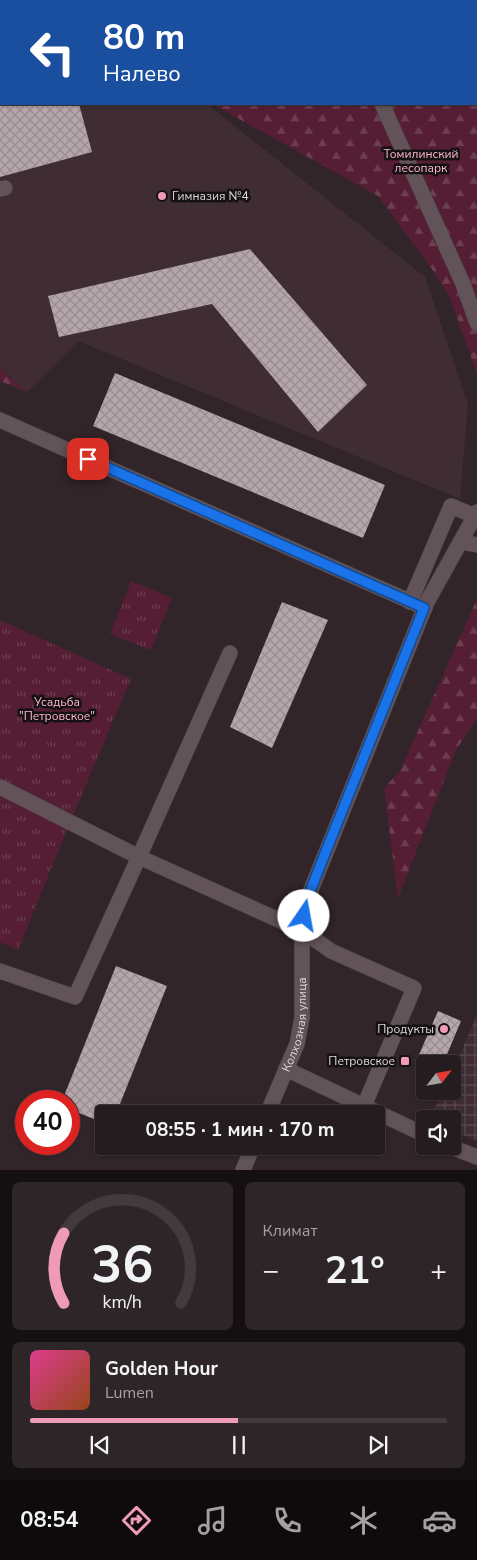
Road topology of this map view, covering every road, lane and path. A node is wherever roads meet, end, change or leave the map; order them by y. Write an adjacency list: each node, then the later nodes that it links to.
1 (382, 105): 2 (street)
2 (477, 323)
3 (0, 420): 7 (street)
4 (476, 514): 5 (street, Колхозная улица); 7 (street)
5 (461, 542): 6 (street); 8 (street, Колхозная улица)
6 (477, 545)
7 (410, 602): 8 (street)
8 (424, 608): 12 (street, Колхозная улица)
9 (230, 653): 11 (street)
10 (0, 787): 11 (street)
11 (139, 857): 12 (street); 13 (street)
12 (303, 931): 14 (street, Колхозная улица); 17 (street)
13 (0, 971)
14 (286, 1068): 15 (street, Колхозная улица); 16 (street)
15 (271, 1105)
16 (362, 1105)
17 (364, 1105)
18 (385, 1116): 19 (street)
19 (416, 1131)
20 (461, 1151): 22 (street)
21 (249, 1155): 23 (street)
22 (477, 1158)
23 (243, 1170)

